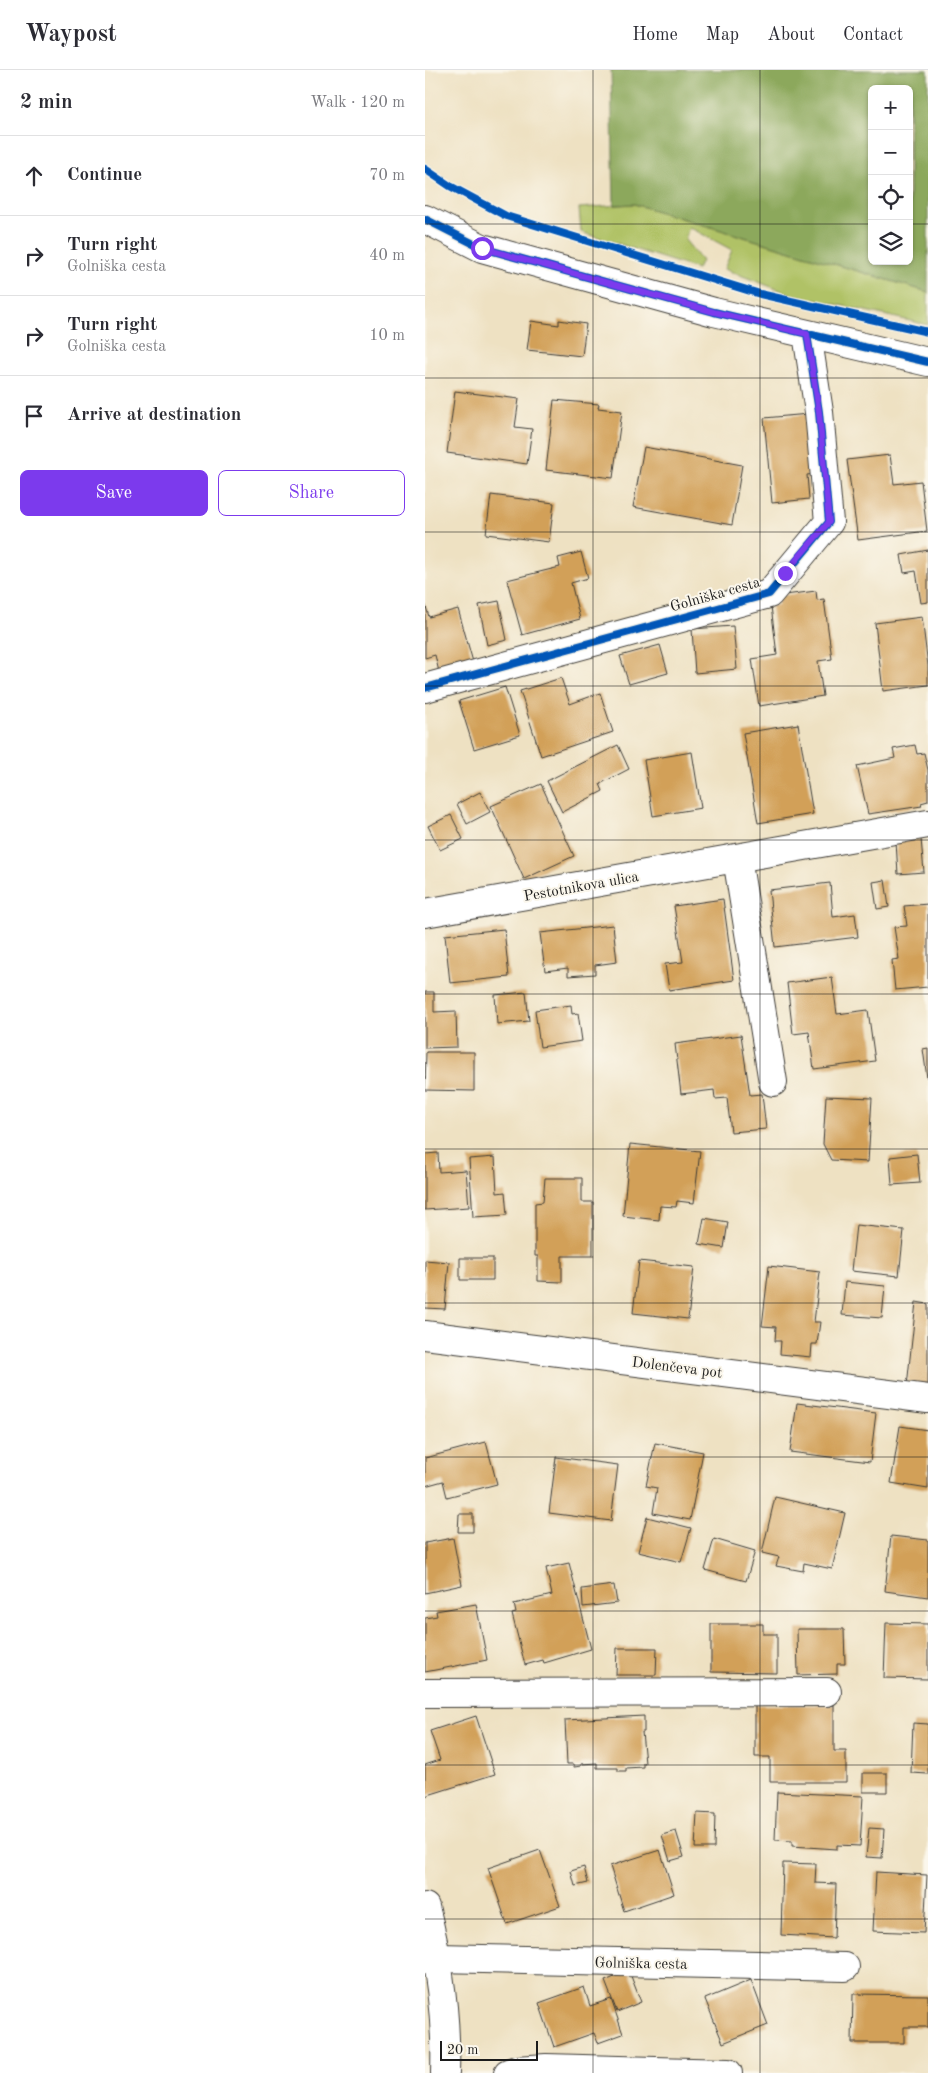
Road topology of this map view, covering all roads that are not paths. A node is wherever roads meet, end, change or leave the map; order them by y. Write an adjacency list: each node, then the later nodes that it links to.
1 (425, 219): 2 (street)
2 (807, 334): 3 (street); 4 (street, Golniška cesta)
3 (928, 362)
4 (425, 688)
5 (928, 824): 6 (street, Pestotnikova ulica)
6 (737, 858): 7 (street, Pestotnikova ulica); 8 (street)
7 (425, 914)
8 (773, 1082)
9 (425, 1335): 10 (street, Dolenčeva pot)
10 (928, 1399)
11 (827, 1692): 12 (street)
12 (425, 1694)
13 (425, 1907): 14 (street)
14 (431, 1959): 15 (street, Golniška cesta); 16 (street)
15 (845, 1967)
16 (445, 2073)
17 (508, 2073): 18 (street)
18 (728, 2073)

